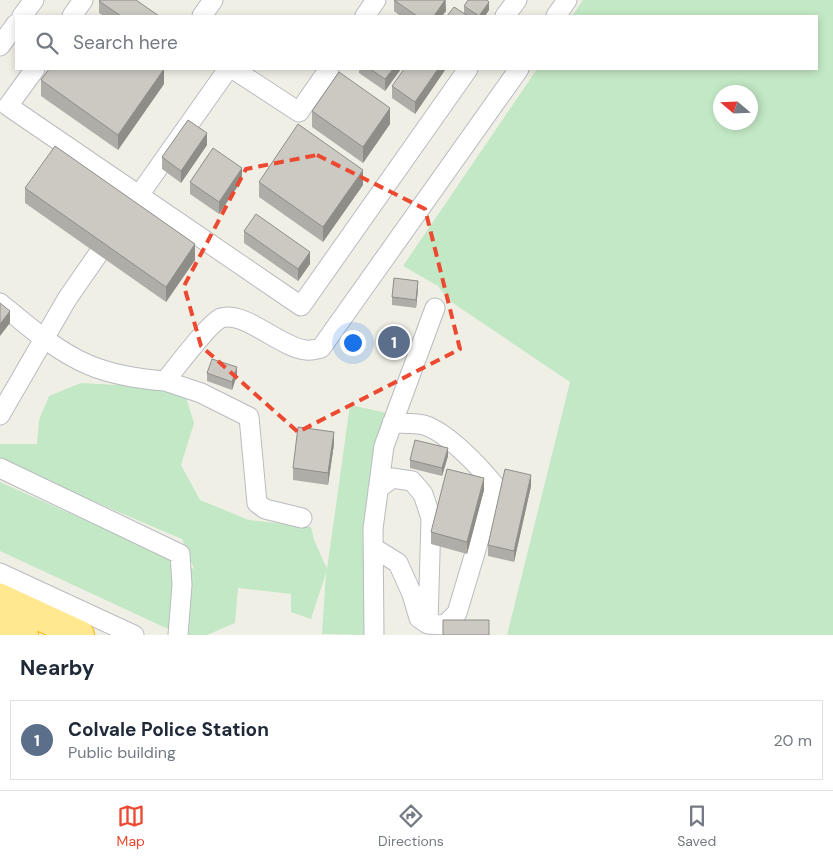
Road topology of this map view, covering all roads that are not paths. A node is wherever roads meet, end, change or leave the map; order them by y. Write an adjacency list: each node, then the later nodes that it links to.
1 (34, 0): 7 (street)
2 (83, 0): 8 (street)
3 (214, 0): 9 (street)
4 (376, 0): 10 (street)
5 (517, 0): 11 (street)
6 (567, 0): 12 (street)
7 (23, 15)
8 (73, 15)
9 (203, 15)
10 (366, 15)
11 (506, 15)
12 (557, 15)
13 (15, 25): 14 (street)
14 (0, 46)
15 (34, 70): 21 (street)
16 (227, 70): 21 (street)
17 (235, 70): 18 (street)
18 (328, 70)
19 (467, 70): 21 (street)
20 (517, 70): 25 (street)
21 (139, 195): 24 (street)
22 (0, 303): 24 (street)
23 (435, 308): 27 (street)
24 (43, 338): 25 (street); 26 (street)
25 (165, 381): 30 (street)
26 (0, 415)
27 (392, 423): 29 (street); 35 (street)
28 (0, 468): 39 (street)
29 (378, 489): 31 (street); 35 (street)
30 (302, 518)
31 (374, 548): 35 (street); 40 (street)
32 (0, 573): 38 (street)
33 (0, 598): 37 (highway)
34 (0, 624): 36 (highway)
35 (428, 624)
36 (24, 635)
37 (80, 635)
38 (134, 635)
39 (178, 635)
40 (374, 635)

